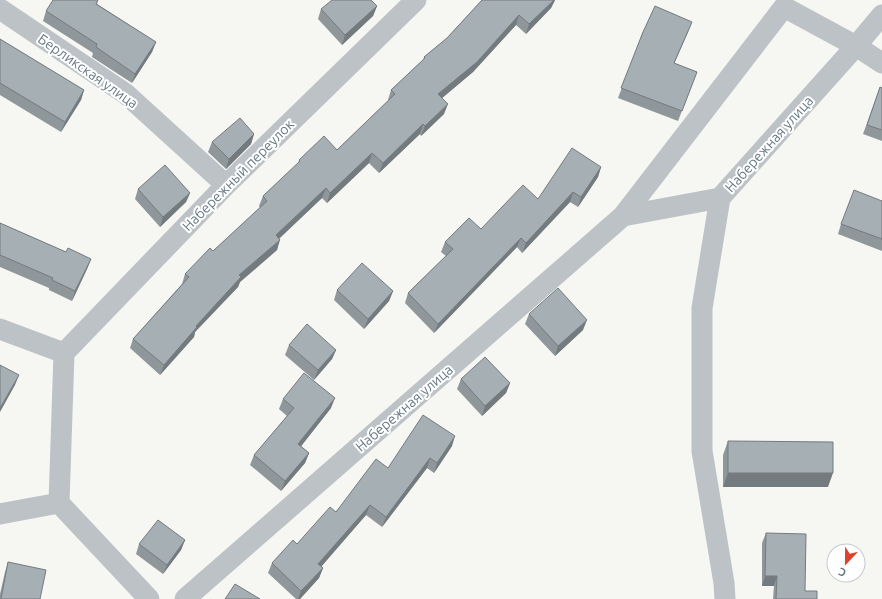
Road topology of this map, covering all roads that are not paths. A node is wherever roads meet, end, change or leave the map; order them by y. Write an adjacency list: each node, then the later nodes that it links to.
1 (416, 0): 6 (street, Набережный переулок)
2 (0, 9): 6 (street, Берликская улица)
3 (882, 15): 4 (street, Набережная улица)
4 (856, 46): 5 (street); 7 (street, Набережная улица); 8 (street, Набережная улица)
5 (882, 63)
6 (226, 185): 10 (street, Набережный переулок)
7 (720, 198): 8 (street, Набережная улица); 15 (street)
8 (623, 216): 14 (street, Набережная улица)
9 (0, 328): 10 (street)
10 (64, 353): 11 (street)
11 (59, 503): 12 (street); 13 (street)
12 (0, 514)
13 (149, 599)
14 (184, 599)
15 (725, 599)

